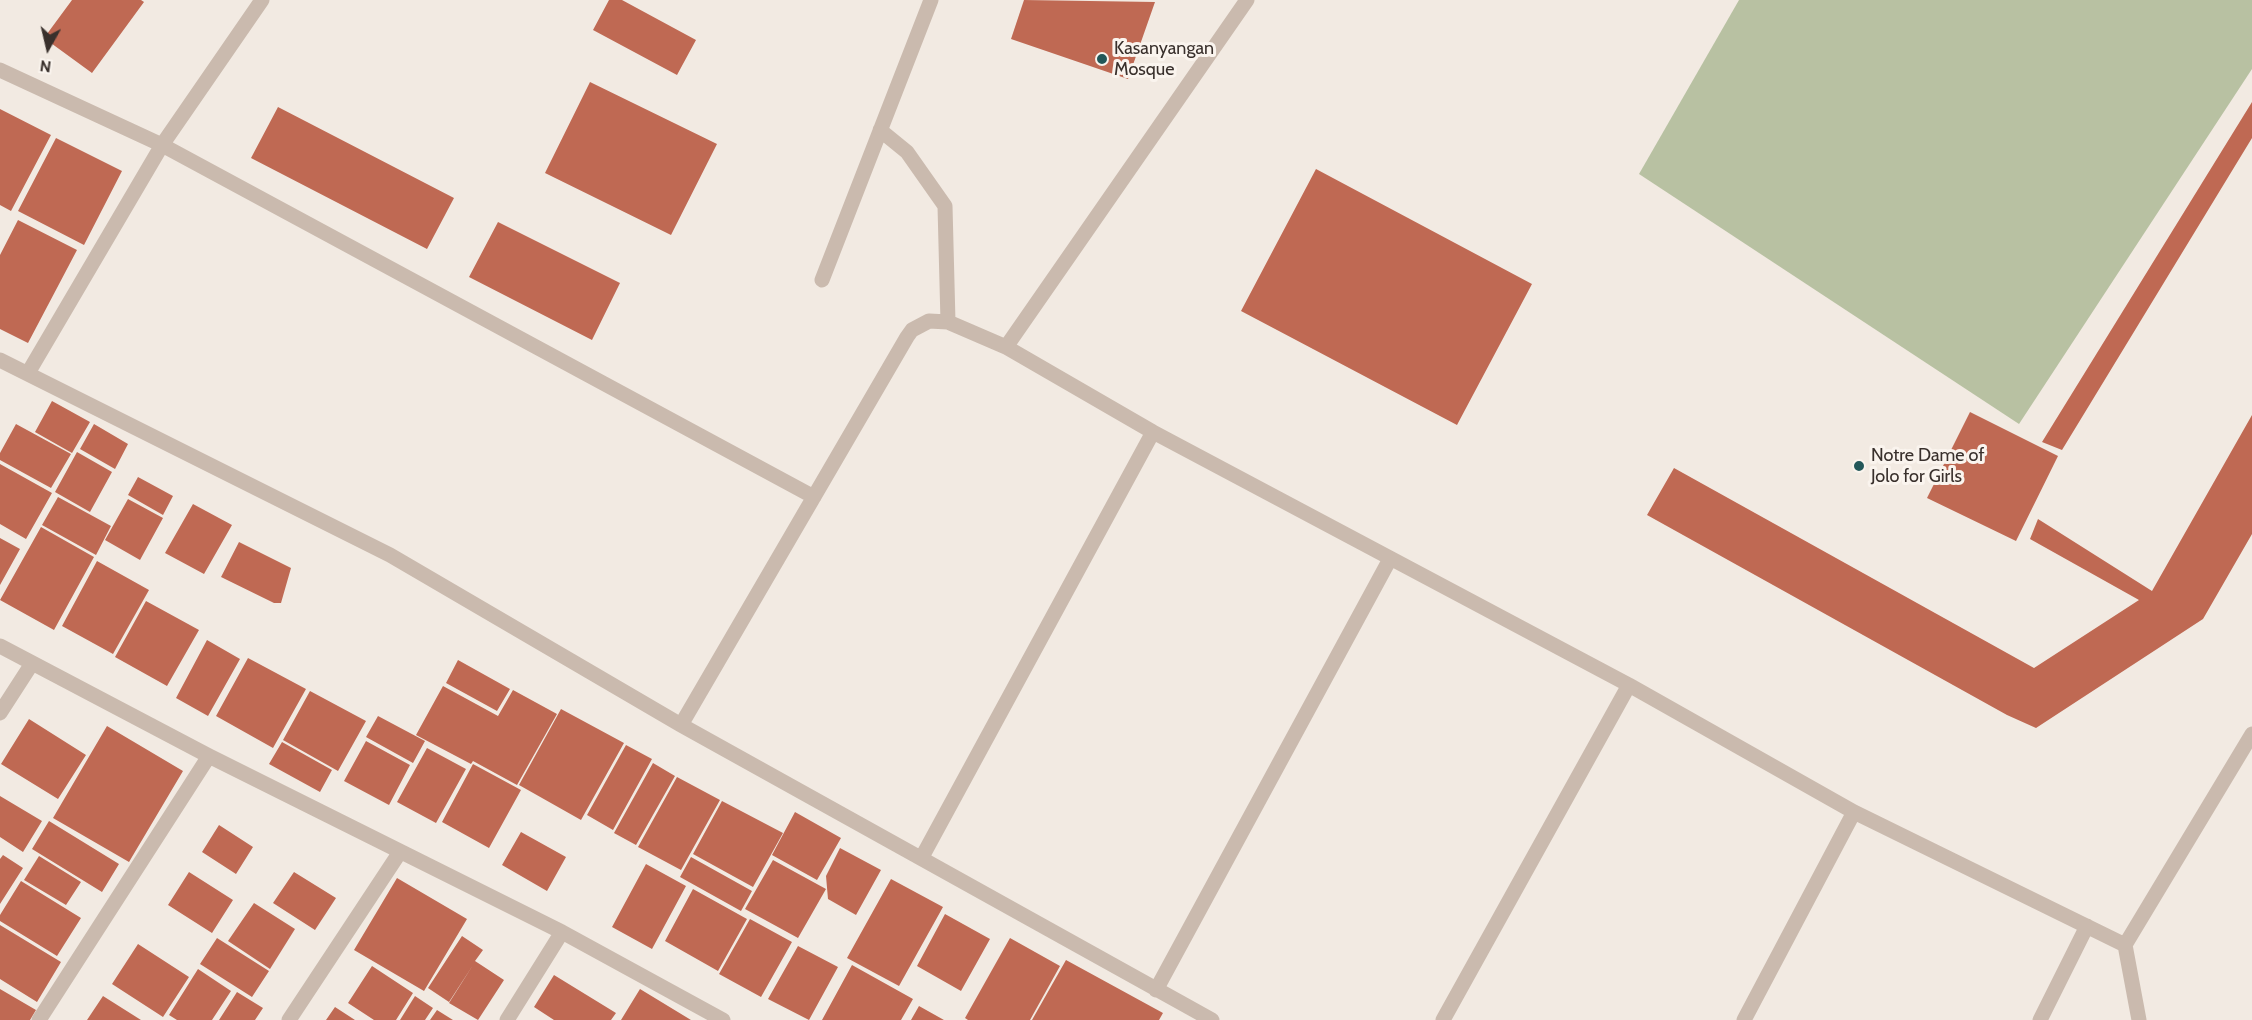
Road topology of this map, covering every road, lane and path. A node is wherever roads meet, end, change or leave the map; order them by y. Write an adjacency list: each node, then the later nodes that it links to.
1 (262, 0): 6 (street)
2 (931, 0): 5 (street)
3 (1247, 0): 9 (street)
4 (0, 70): 6 (street)
5 (880, 130): 7 (street); 8 (street)
6 (162, 145): 11 (street); 13 (street)
7 (822, 280)
8 (948, 322): 9 (street); 13 (street)
9 (1006, 347): 12 (street)
10 (2, 364): 11 (street)
11 (28, 373): 19 (street)
12 (1153, 432): 14 (street); 24 (street)
13 (814, 497): 19 (street)
14 (1390, 559): 17 (street); 28 (street)
15 (0, 646): 16 (street)
16 (31, 665): 18 (street); 21 (street)
17 (1629, 686): 22 (street); 34 (street)
18 (0, 713)
19 (681, 726): 24 (street)
20 (2252, 734): 27 (street)
21 (209, 756): 23 (street); 29 (street)
22 (1854, 812): 25 (street); 35 (street)
23 (400, 852): 26 (street); 30 (street)
24 (922, 857): 28 (street)
25 (2086, 926): 27 (street); 36 (street)
26 (562, 933): 31 (street); 32 (street)
27 (2125, 945): 37 (street)
28 (1156, 990): 33 (street)
29 (39, 1020)
30 (289, 1020)
31 (507, 1020)
32 (723, 1020)
33 (1212, 1020)
34 (1443, 1020)
35 (1744, 1020)
36 (2040, 1020)
37 (2139, 1020)

